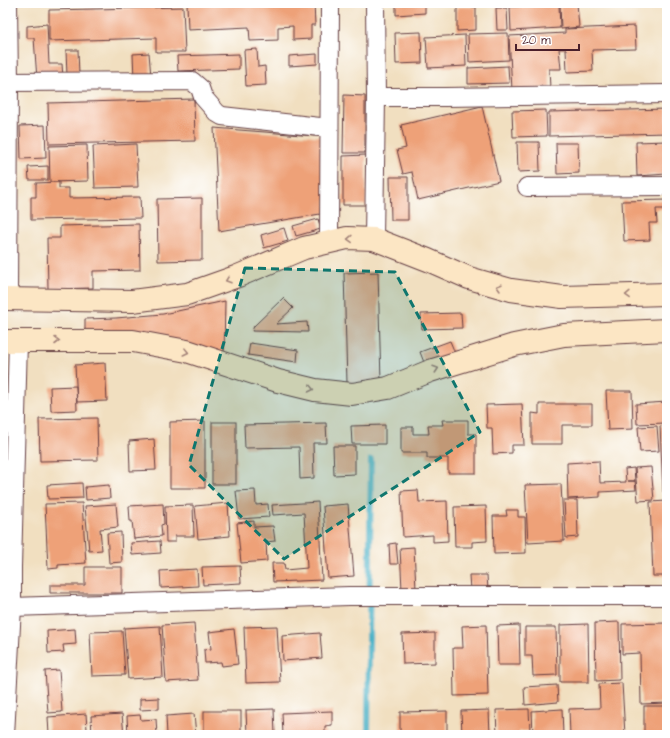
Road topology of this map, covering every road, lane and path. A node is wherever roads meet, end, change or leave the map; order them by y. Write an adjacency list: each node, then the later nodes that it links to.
1 (8, 3): 4 (street)
2 (330, 3): 7 (street)
3 (375, 3): 6 (street)
4 (6, 82): 7 (street); 13 (street)
5 (667, 94): 6 (street)
6 (376, 97): 10 (street)
7 (329, 128): 11 (street)
8 (667, 186): 9 (street)
9 (527, 187)
10 (374, 239): 11 (main road, one-way to 11); 12 (main road, one-way to 10)
11 (329, 242): 13 (main road, one-way to 13)
12 (667, 294)
13 (6, 299)
14 (667, 330): 15 (main road, one-way to 14)
15 (11, 341): 16 (street)
16 (7, 567): 18 (street)
17 (667, 596): 18 (street)
18 (12, 607): 19 (street)
19 (4, 728)

